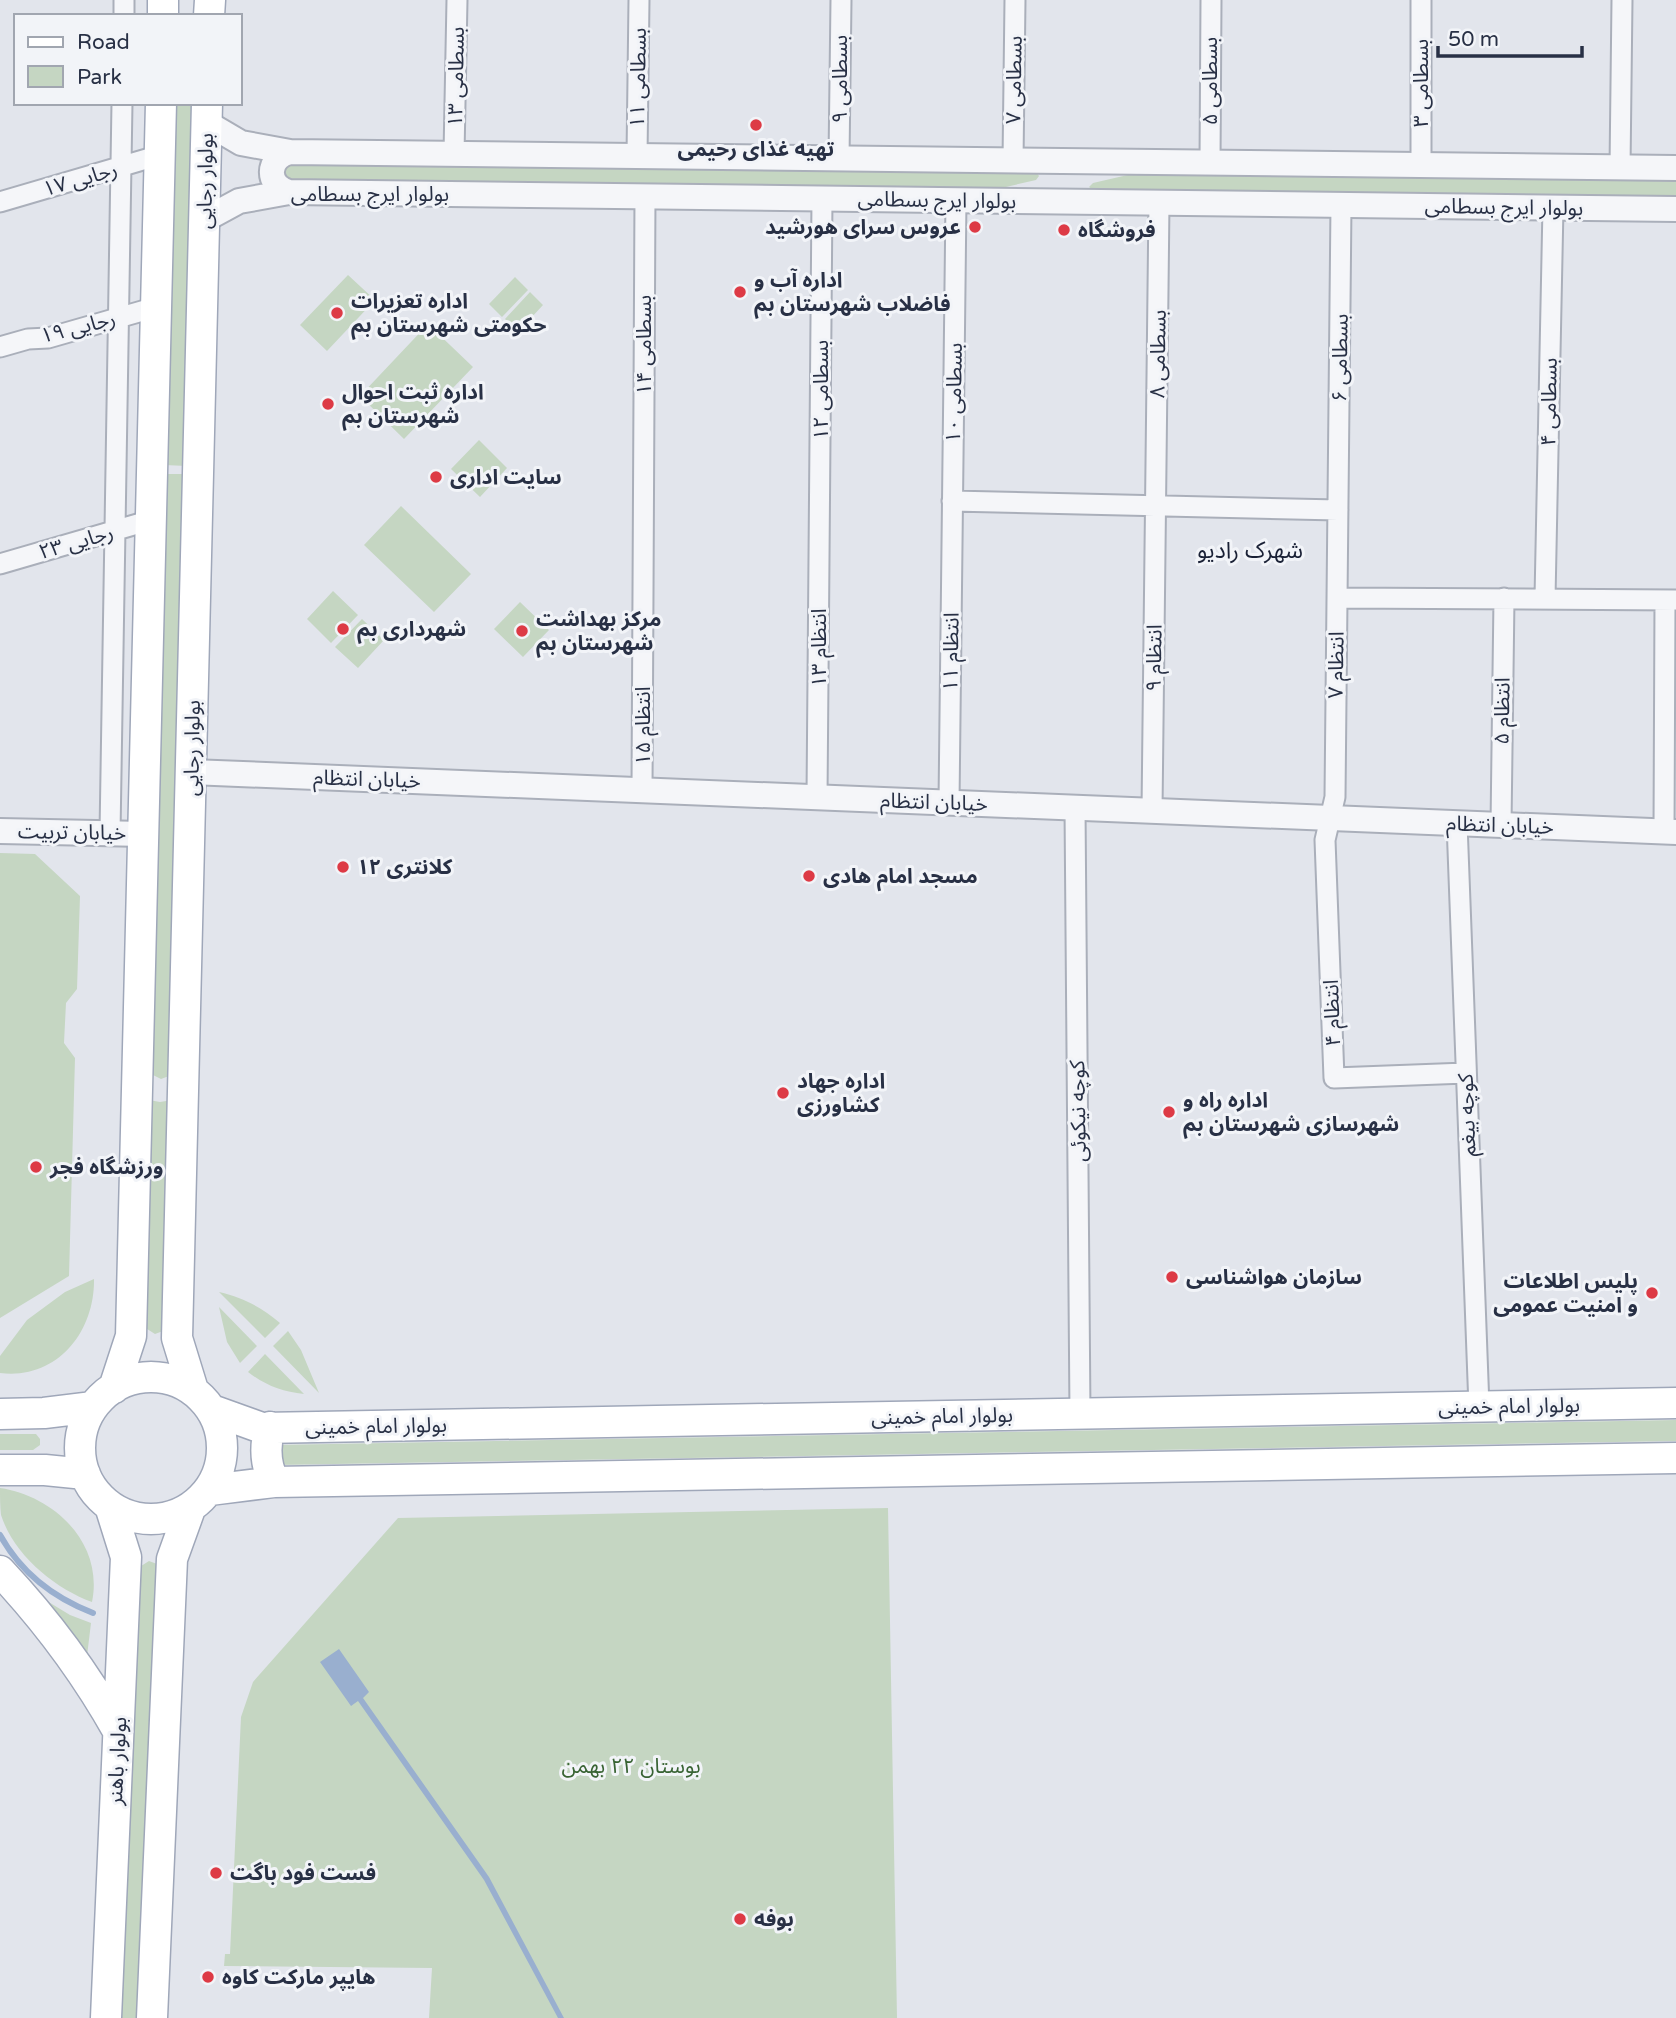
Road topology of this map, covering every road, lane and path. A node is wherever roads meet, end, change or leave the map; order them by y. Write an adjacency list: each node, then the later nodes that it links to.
1 (457, 0): 12 (street, بسطامی ۱۳)
2 (639, 0): 14 (street, بسطامی ۱۱)
3 (841, 0): 15 (street, بسطامی ۹)
4 (1015, 0): 16 (street, بسطامی ۷)
5 (1211, 0): 18 (street, بسطامی ۵)
6 (1421, 0): 19 (street, بسطامی ۳)
7 (1622, 0): 21 (street)
8 (122, 105): 20 (street)
9 (161, 105): 13 (main road)
10 (207, 113): 11 (street, بولوار ایرج بسطامی); 33 (main road, بولوار رجایی)
11 (290, 152): 12 (street, بولوار ایرج بسطامی); 23 (street)
12 (454, 154): 14 (street, بولوار ایرج بسطامی)
13 (160, 155): 20 (street, رجایی ۱۷); 34 (main road)
14 (637, 156): 15 (street, بولوار ایرج بسطامی)
15 (839, 159): 16 (street, بولوار ایرج بسطامی)
16 (1013, 161): 17 (street, بولوار ایرج بسطامی)
17 (1064, 161): 18 (street, بولوار ایرج بسطامی); 28 (street)
18 (1210, 163): 19 (street, بولوار ایرج بسطامی)
19 (1421, 165): 21 (street, بولوار ایرج بسطامی)
20 (121, 167): 27 (street, رجایی ۱۷); 35 (street)
21 (1620, 168): 22 (street, بولوار ایرج بسطامی)
22 (1676, 168)
23 (289, 192): 24 (street, بولوار ایرج بسطامی); 33 (street, بولوار ایرج بسطامی)
24 (645, 197): 25 (street, بولوار ایرج بسطامی); 37 (street, بسطامی ۱۴)
25 (822, 199): 26 (street, بولوار ایرج بسطامی); 38 (street, بسطامی ۱۲)
26 (956, 200): 28 (street, بولوار ایرج بسطامی); 39 (street, بسطامی ۱۰)
27 (0, 202)
28 (1064, 202): 29 (street, بولوار ایرج بسطامی)
29 (1159, 203): 30 (street, بولوار ایرج بسطامی); 40 (street, بسطامی ۸)
30 (1342, 205): 31 (street, بولوار ایرج بسطامی); 41 (street, بسطامی ۶)
31 (1553, 207): 32 (street, بولوار ایرج بسطامی); 47 (street, بسطامی ۴)
32 (1676, 209)
33 (204, 220): 49 (main road, بولوار رجایی)
34 (156, 307): 35 (street, رجایی ۱۹); 42 (main road)
35 (118, 318): 36 (street, رجایی ۱۹); 43 (street)
36 (0, 347)
37 (644, 493): 50 (street, انتظام ۱۵)
38 (820, 498): 51 (street, انتظام ۱۳)
39 (952, 501): 40 (street); 52 (street, انتظام ۱۱)
40 (1156, 506): 41 (street); 54 (street, انتظام ۹)
41 (1338, 510): 46 (street, انتظام ۷)
42 (151, 520): 43 (street, رجایی ۲۳); 61 (main road)
43 (115, 530): 44 (street, رجایی ۲۳); 60 (street)
44 (0, 564)
45 (1504, 597): 46 (street); 47 (street); 57 (street, انتظام ۵)
46 (1337, 598): 55 (street, انتظام ۷)
47 (1545, 598): 48 (street)
48 (1670, 600): 59 (street)
49 (191, 772): 50 (street, خیابان انتظام); 63 (main road, بولوار رجایی)
50 (642, 790): 51 (street, خیابان انتظام)
51 (817, 797): 52 (street, خیابان انتظام)
52 (949, 803): 53 (street, خیابان انتظام)
53 (1075, 808): 54 (street, خیابان انتظام); 70 (street, کوچه نیکوئی)
54 (1152, 811): 55 (street, خیابان انتظام)
55 (1330, 818): 56 (street, خیابان انتظام); 64 (street, انتظام ۴)
56 (1457, 823): 57 (street, خیابان انتظام); 64 (street, کوچه بیغم)
57 (1501, 825): 59 (street, خیابان انتظام)
58 (0, 831): 60 (street, خیابان تربیت)
59 (1670, 832)
60 (110, 833): 61 (street, خیابان تربیت)
61 (144, 834): 62 (main road)
62 (138, 1068): 63 (main road); 65 (main road)
63 (184, 1069): 66 (main road, بولوار رجایی)
64 (1466, 1073): 68 (street, کوچه بیغم)
65 (103, 1397): 66 (main road); 69 (main road); 74 (main road)
66 (202, 1400): 71 (main road, بولوار امام خمینی); 76 (main road)
67 (1676, 1403): 68 (main road, بولوار امام خمینی)
68 (1479, 1407): 70 (main road, بولوار امام خمینی)
69 (0, 1414)
70 (1080, 1414): 71 (main road, بولوار امام خمینی)
71 (270, 1427): 75 (main road)
72 (1676, 1458): 75 (main road)
73 (0, 1471): 74 (main road)
74 (85, 1474): 77 (main road)
75 (274, 1482): 76 (main road)
76 (200, 1499): 77 (main road); 81 (main road)
77 (110, 1506): 79 (main road, بولوار باهنر)
78 (0, 1571): 79 (main road)
79 (118, 1731): 80 (main road, بولوار باهنر)
80 (106, 2018)
81 (152, 2018)

